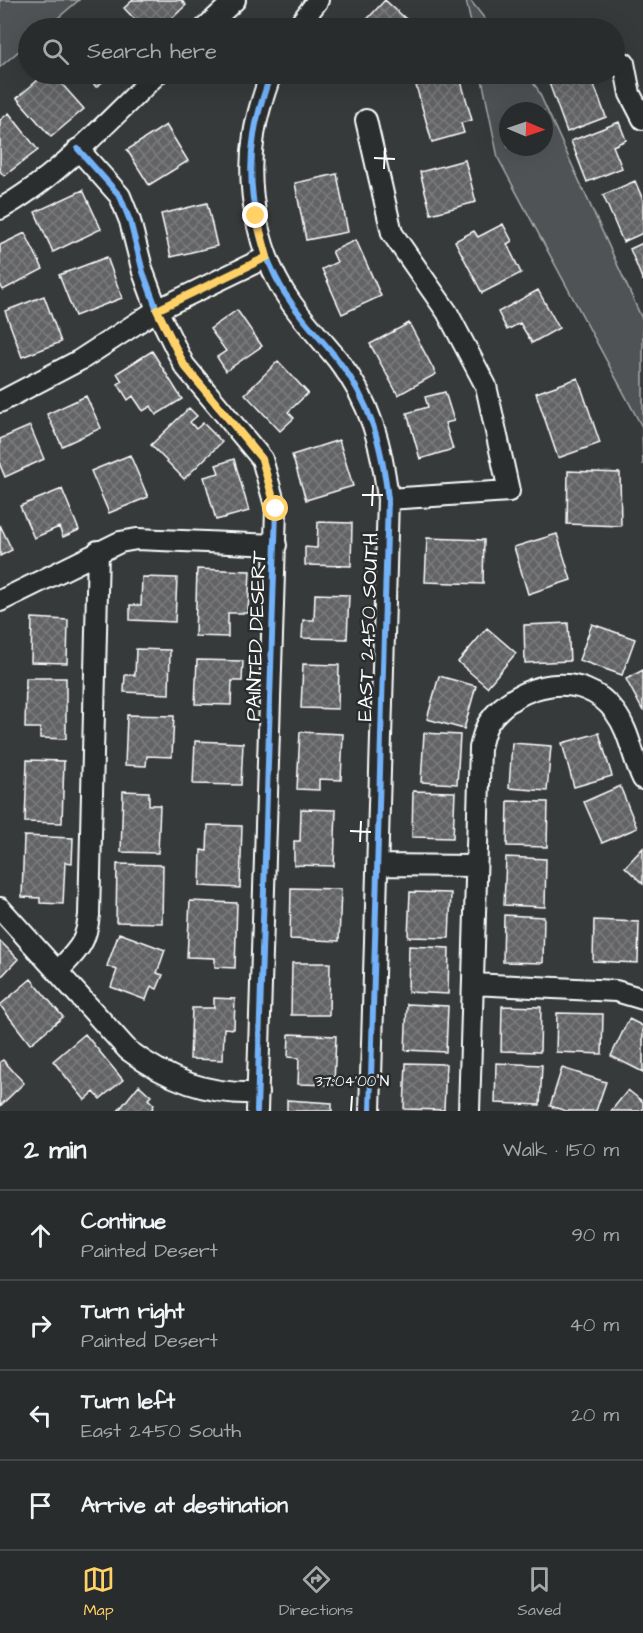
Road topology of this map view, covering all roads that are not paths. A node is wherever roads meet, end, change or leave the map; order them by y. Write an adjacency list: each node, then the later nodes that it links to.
1 (235, 0): 3 (street)
2 (318, 0): 4 (street)
3 (216, 18)
4 (304, 18)
5 (625, 68): 8 (street)
6 (147, 84): 10 (street)
7 (268, 84): 12 (street, EAST 2450 SOUTH)
8 (643, 119)
9 (366, 120): 15 (street)
10 (78, 149): 11 (street); 13 (street, PAINTED DESERT)
11 (0, 209)
12 (267, 257): 13 (street); 15 (street, EAST 2450 SOUTH)
13 (157, 310): 14 (street); 16 (street, PAINTED DESERT)
14 (0, 402)
15 (388, 499): 20 (street, EAST 2450 SOUTH)
16 (276, 545): 17 (street, PAINTED DESERT); 26 (street, PAINTED DESERT)
17 (98, 551): 18 (street, PAINTED DESERT); 23 (street)
18 (0, 601)
19 (643, 779): 21 (street)
20 (378, 865): 21 (street); 27 (street, EAST 2450 SOUTH)
21 (475, 866): 24 (street)
22 (0, 908): 23 (street, PAINTED DESERT)
23 (59, 970): 26 (street, PAINTED DESERT)
24 (473, 984): 25 (street); 28 (street)
25 (643, 999)
26 (257, 1102)
27 (370, 1111)
28 (468, 1111)

